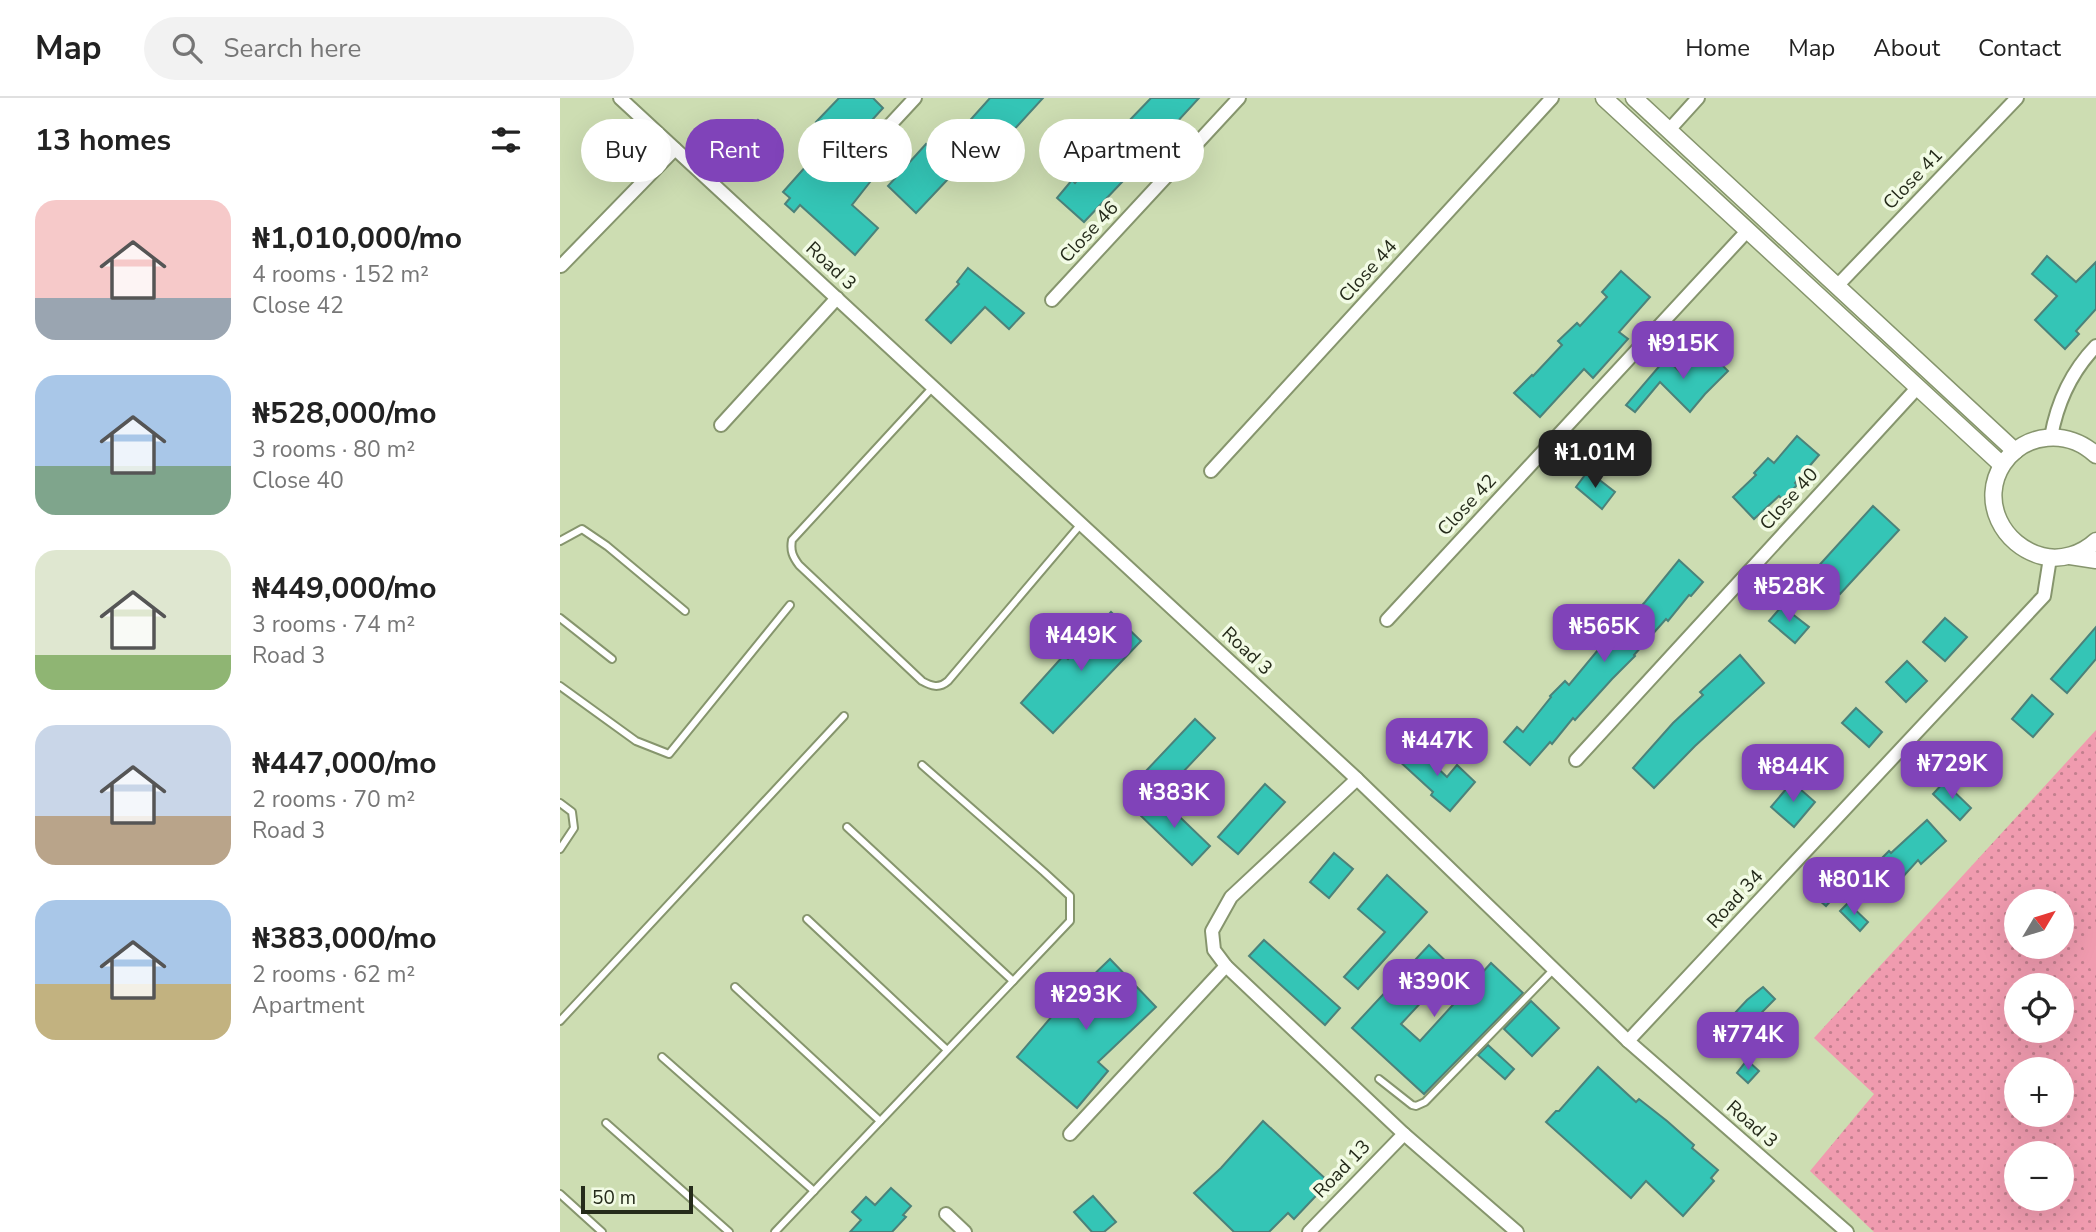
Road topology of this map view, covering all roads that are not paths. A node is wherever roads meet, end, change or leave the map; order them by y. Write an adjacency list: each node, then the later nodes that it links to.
1 (620, 98): 11 (street, Road 3)
2 (915, 98): 9 (street)
3 (1239, 98): 16 (street, Close 46)
4 (1552, 98): 25 (street, Close 44)
5 (1634, 98): 10 (street)
6 (1698, 98): 10 (street)
7 (2017, 98): 14 (street, Close 41)
8 (1607, 99): 12 (street)
9 (896, 119)
10 (1669, 130): 14 (street)
11 (675, 149): 13 (street); 15 (street, Road 3)
12 (1748, 230): 19 (street); 35 (street, Close 42)
13 (561, 266)
14 (1837, 286): 22 (street)
15 (837, 298): 18 (street, Road 3); 20 (street)
16 (1052, 300)
17 (2096, 346): 21 (street)
18 (933, 387): 26 (street, Road 3); 26 (lane)
19 (1918, 387): 24 (street); 39 (street, Close 40)
20 (721, 425)
21 (2051, 437): 22 (street); 23 (street)
22 (2015, 450): 24 (street)
23 (2096, 455)
24 (2002, 465): 30 (street)
25 (1211, 471)
26 (1081, 524): 41 (street, Road 3)
27 (560, 541): 33 (lane)
28 (2096, 541): 29 (street)
29 (2070, 556): 30 (street); 31 (street)
30 (2050, 558): 51 (street, Road 34)
31 (2096, 560)
32 (790, 605): 37 (lane)
33 (685, 611)
34 (560, 618): 36 (lane)
35 (1387, 620)
36 (612, 659)
37 (560, 685)
38 (844, 716): 50 (lane)
39 (1576, 760)
40 (922, 765): 48 (lane)
41 (1357, 779): 46 (street); 47 (street, Road 3)
42 (560, 803): 44 (lane)
43 (847, 827): 48 (lane)
44 (560, 849)
45 (807, 919): 52 (lane)
46 (1226, 966): 57 (street); 58 (street)
47 (1554, 970): 51 (street, Road 3); 54 (lane)
48 (1013, 981): 52 (lane)
49 (734, 987): 55 (lane)
50 (560, 1021)
51 (1628, 1041): 68 (street, Road 3)
52 (947, 1050): 55 (lane)
53 (662, 1057): 59 (lane)
54 (1379, 1079)
55 (880, 1121): 59 (lane)
56 (606, 1123): 63 (lane)
57 (1404, 1133): 66 (street, Road 13); 67 (street)
58 (1070, 1134)
59 (814, 1191): 64 (lane)
60 (560, 1194): 62 (lane)
61 (946, 1214): 65 (street)
62 (602, 1232)
63 (729, 1232)
64 (775, 1232)
65 (965, 1232)
66 (1309, 1232)
67 (1517, 1232)
68 (1847, 1232)

